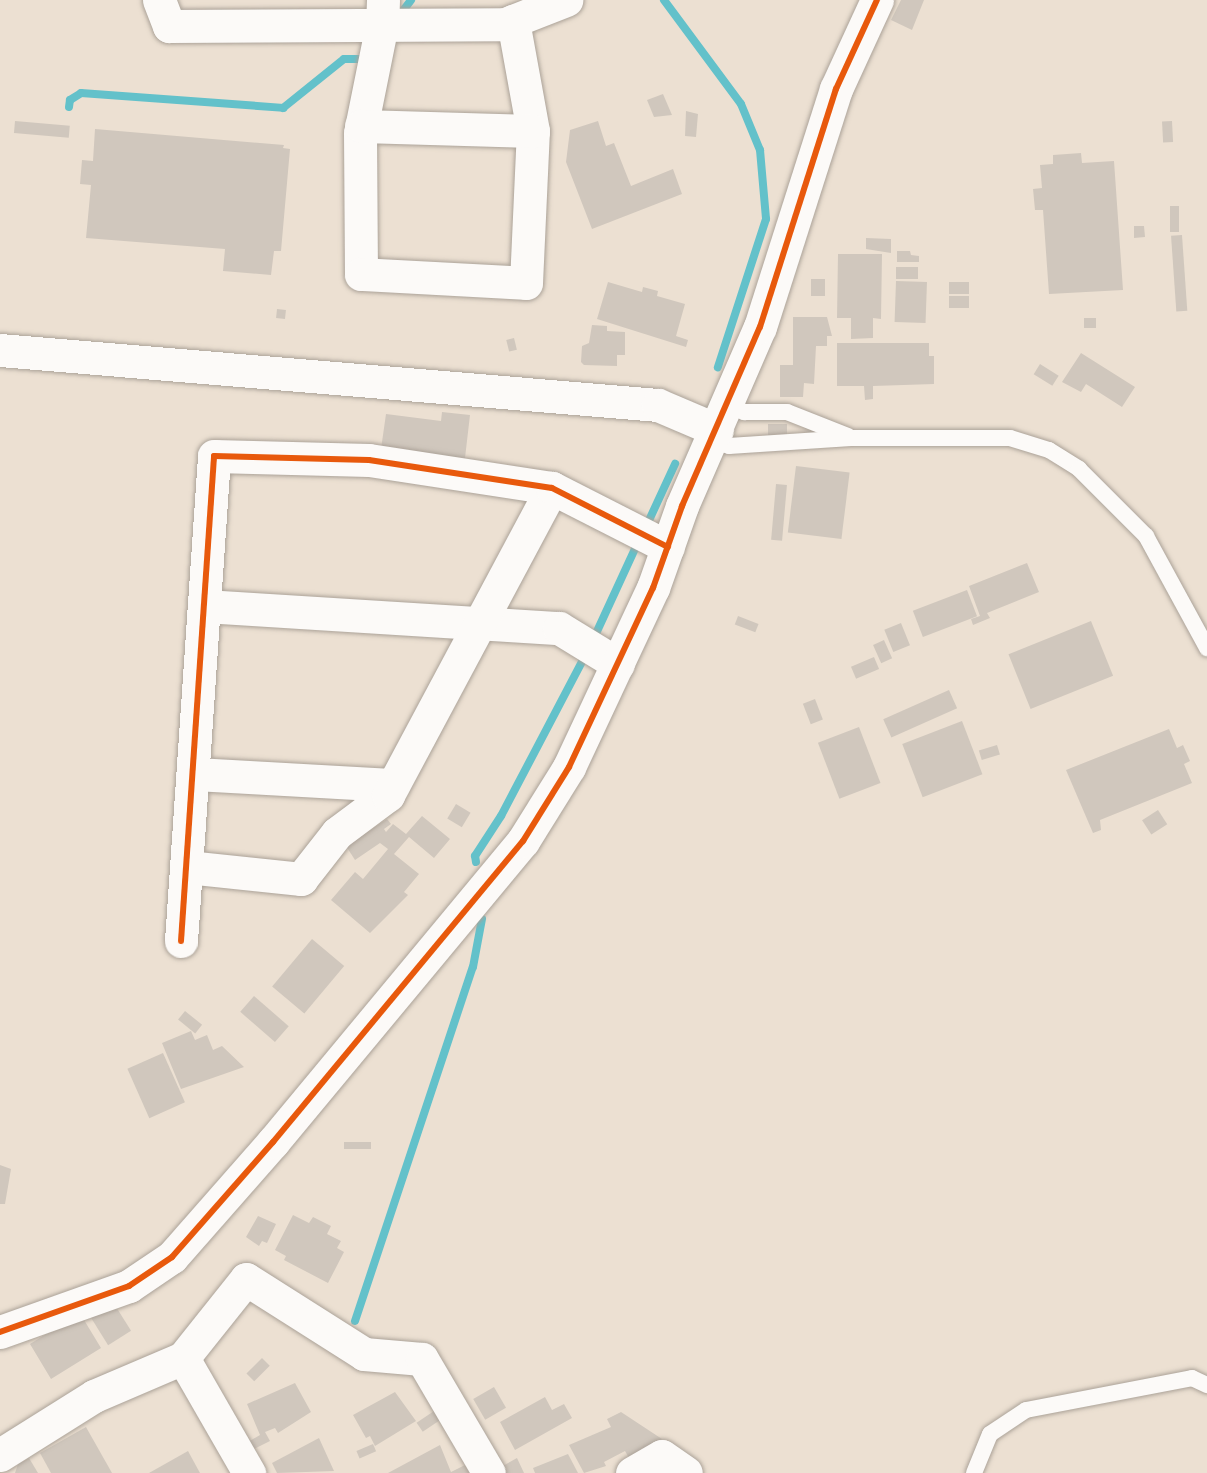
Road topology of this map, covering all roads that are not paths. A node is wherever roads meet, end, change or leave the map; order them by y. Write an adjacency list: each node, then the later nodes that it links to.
1 (159, 0): 4 (street)
2 (566, 0): 5 (street)
3 (877, 0): 9 (street)
4 (383, 12): 5 (street); 6 (street)
5 (513, 21): 7 (street)
6 (361, 126): 7 (street); 7 (street)
7 (533, 131)
8 (0, 350): 9 (street)
9 (719, 425): 10 (lane); 10 (lane); 12 (street)
10 (851, 438): 15 (lane)
11 (552, 488): 12 (street); 13 (street); 14 (street)
12 (668, 547): 16 (street)
13 (205, 606): 14 (street); 17 (street)
14 (480, 623): 16 (street); 18 (street)
15 (1207, 648)
16 (618, 664): 21 (street)
17 (194, 774): 18 (street); 19 (street)
18 (393, 785): 19 (street)
19 (188, 867): 20 (street)
20 (181, 941)
21 (0, 1332)
22 (183, 1358): 24 (street); 25 (street); 26 (street)
23 (1207, 1385): 29 (lane)
24 (0, 1455)
25 (249, 1473)
26 (489, 1473)
27 (632, 1473): 28 (street)
28 (686, 1473)
29 (974, 1473)

